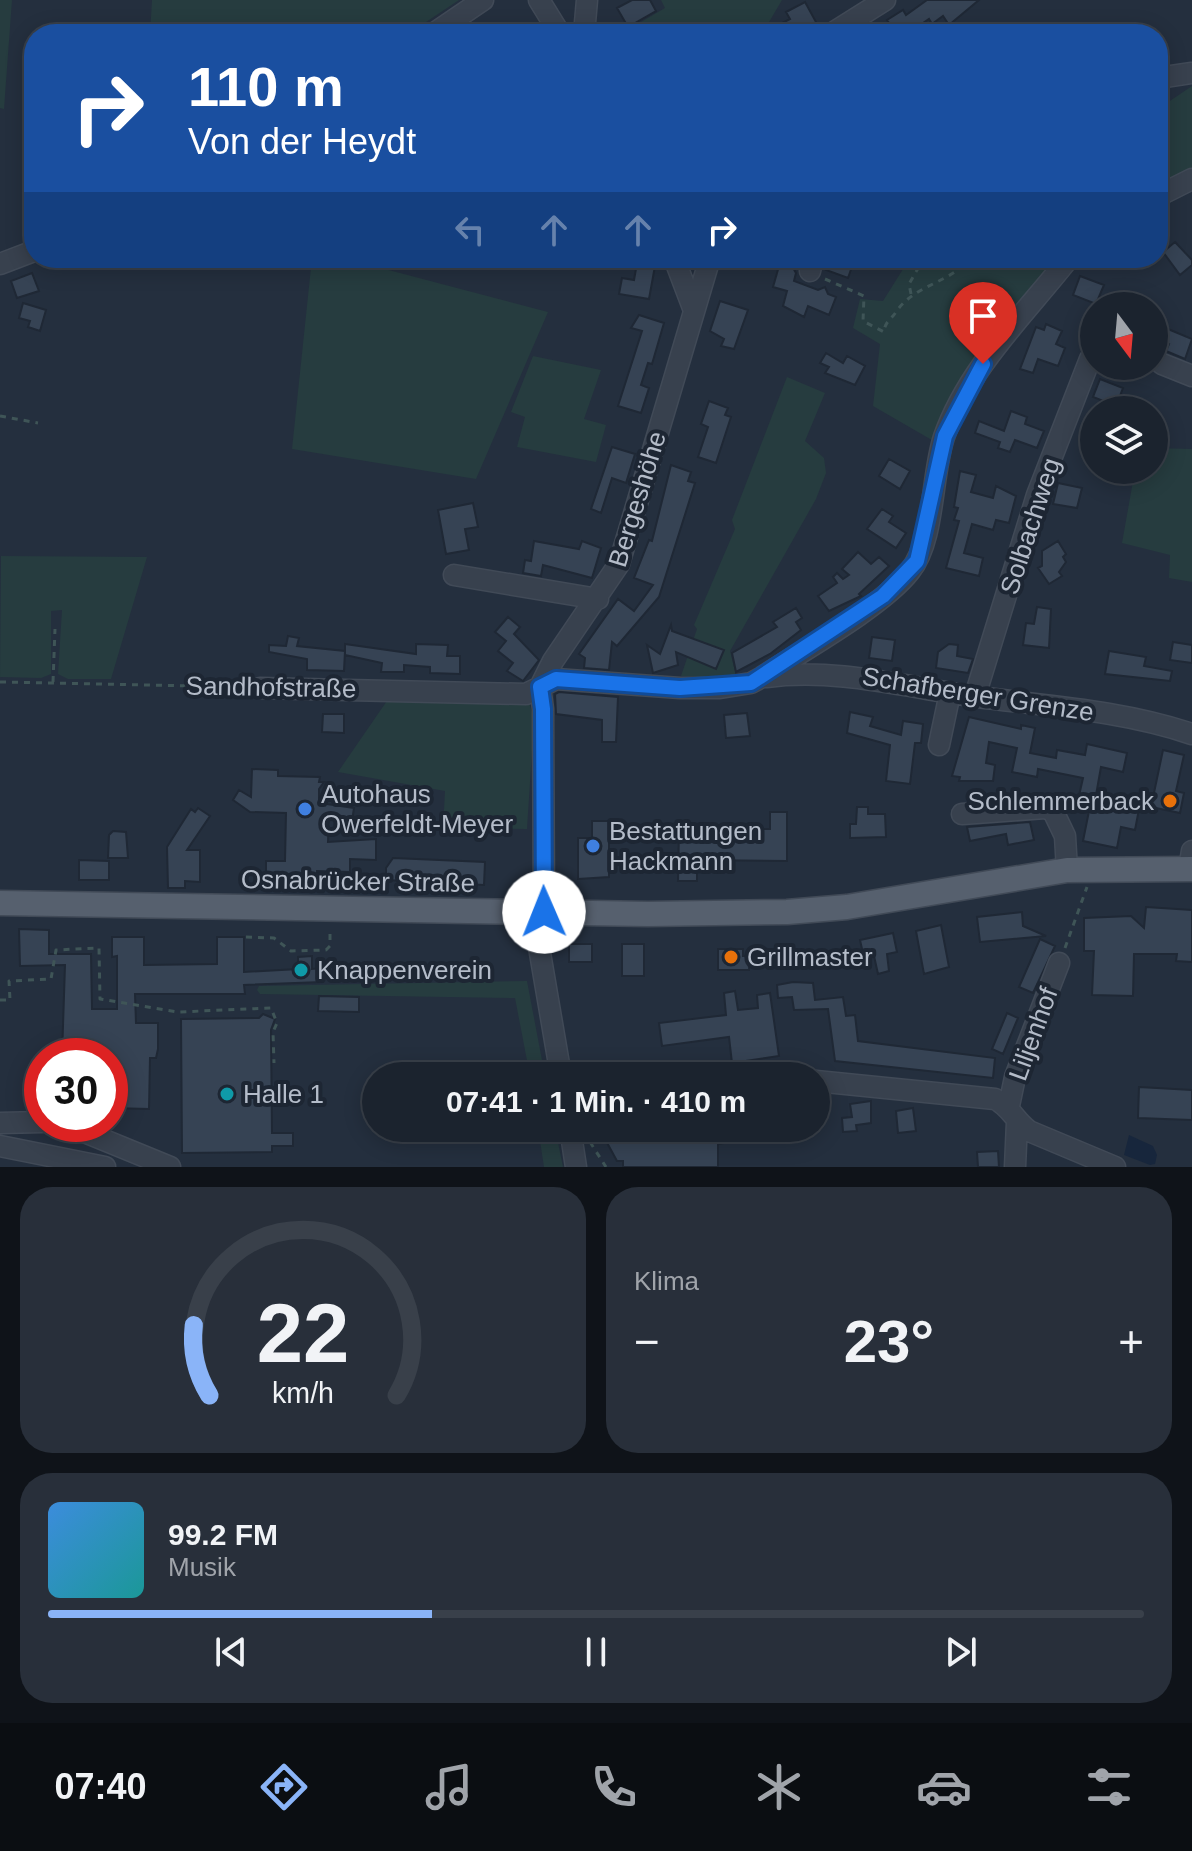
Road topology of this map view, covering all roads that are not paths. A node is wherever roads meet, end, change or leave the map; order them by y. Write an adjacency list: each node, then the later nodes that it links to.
1 (483, 0): 5 (street)
2 (539, 0): 6 (street)
3 (587, 0): 7 (street)
4 (885, 0): 8 (street)
5 (448, 24)
6 (554, 24)
7 (585, 24)
8 (853, 24)
9 (1192, 73): 10 (street)
10 (1168, 77)
11 (1192, 179): 12 (street)
12 (1168, 191)
13 (24, 255): 14 (street)
14 (0, 264)
15 (678, 268): 18 (street)
16 (707, 268): 18 (street, Bergeshöhe)
17 (1061, 268): 24 (street)
18 (693, 308): 23 (street, Bergeshöhe)
19 (1168, 366): 20 (street)
20 (1192, 376)
21 (1082, 380): 28 (street, Solbachweg)
22 (454, 575): 23 (street)
23 (598, 599): 25 (street, Bergeshöhe)
24 (762, 677): 25 (street, Sandhofstraße); 27 (street, Schafberger Grenze)
25 (540, 687): 26 (street, Sandhofstraße); 35 (street)
26 (260, 688)
27 (950, 693): 28 (street, Schafberger Grenze); 30 (street)
28 (975, 696): 29 (street, Schafberger Grenze)
29 (1192, 734)
30 (939, 745)
31 (962, 814): 33 (street)
32 (1191, 863): 33 (main road, Osnabrücker Straße)
33 (1067, 870): 35 (main road, Osnabrücker Straße)
34 (0, 903): 35 (main road, Osnabrücker Straße)
35 (538, 912): 37 (street)
36 (1059, 963): 39 (street, Liljenhof)
37 (559, 1062)
38 (830, 1082): 39 (street)
39 (1013, 1114): 49 (street, Liljenhof); 50 (street)
40 (24, 1122): 41 (street)
41 (0, 1123)
42 (109, 1142): 47 (street)
43 (572, 1142): 48 (street)
44 (0, 1146): 45 (street)
45 (105, 1167)
46 (146, 1167): 47 (street)
47 (169, 1167)
48 (576, 1167)
49 (1015, 1167)
50 (1115, 1167)

